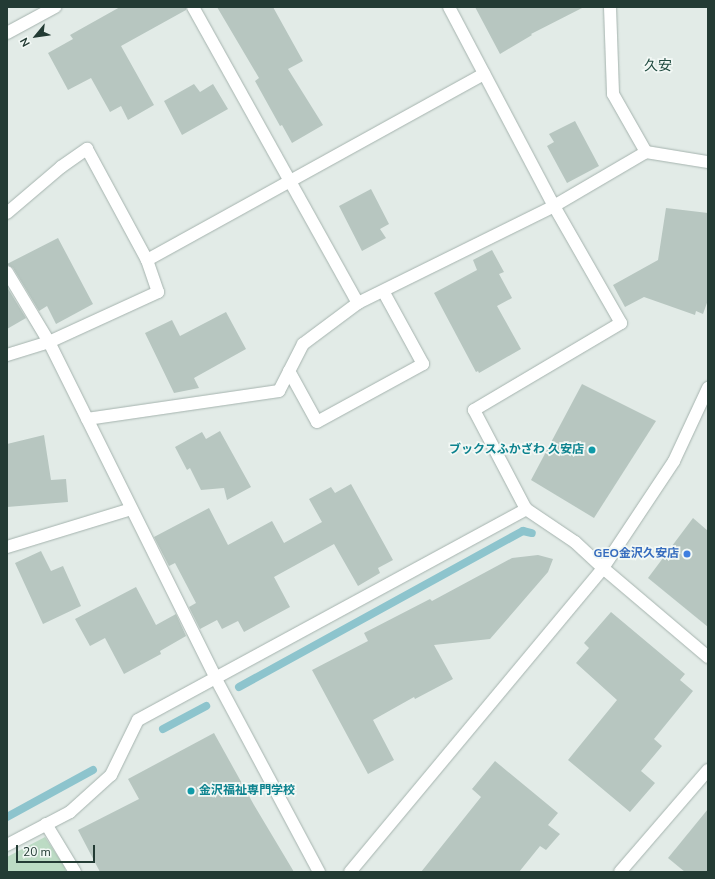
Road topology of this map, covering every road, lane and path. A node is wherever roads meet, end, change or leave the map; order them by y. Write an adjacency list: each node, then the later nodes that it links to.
1 (55, 7): 5 (street)
2 (193, 7): 9 (street)
3 (449, 7): 6 (street)
4 (610, 7): 7 (street)
5 (7, 33)
6 (484, 74): 9 (street); 10 (street)
7 (646, 152): 8 (street); 10 (street)
8 (708, 162)
9 (291, 180): 12 (street); 15 (street)
10 (554, 206): 14 (street); 22 (street)
11 (7, 213): 12 (street)
12 (147, 260): 16 (street)
13 (7, 272): 16 (street)
14 (383, 291): 15 (street); 18 (street)
15 (358, 303): 18 (street)
16 (49, 342): 17 (street); 20 (street)
17 (7, 356)
18 (289, 371): 20 (street)
19 (708, 388): 24 (street)
20 (87, 420): 21 (street)
21 (131, 509): 23 (street); 26 (street)
22 (526, 509): 24 (street); 26 (street)
23 (7, 547)
24 (602, 568): 25 (street); 32 (street)
25 (708, 657)
26 (216, 679): 28 (street); 31 (street)
27 (708, 770): 33 (street)
28 (46, 824): 29 (street); 30 (street)
29 (7, 845)
30 (75, 872)
31 (319, 872)
32 (350, 872)
33 (620, 872)

